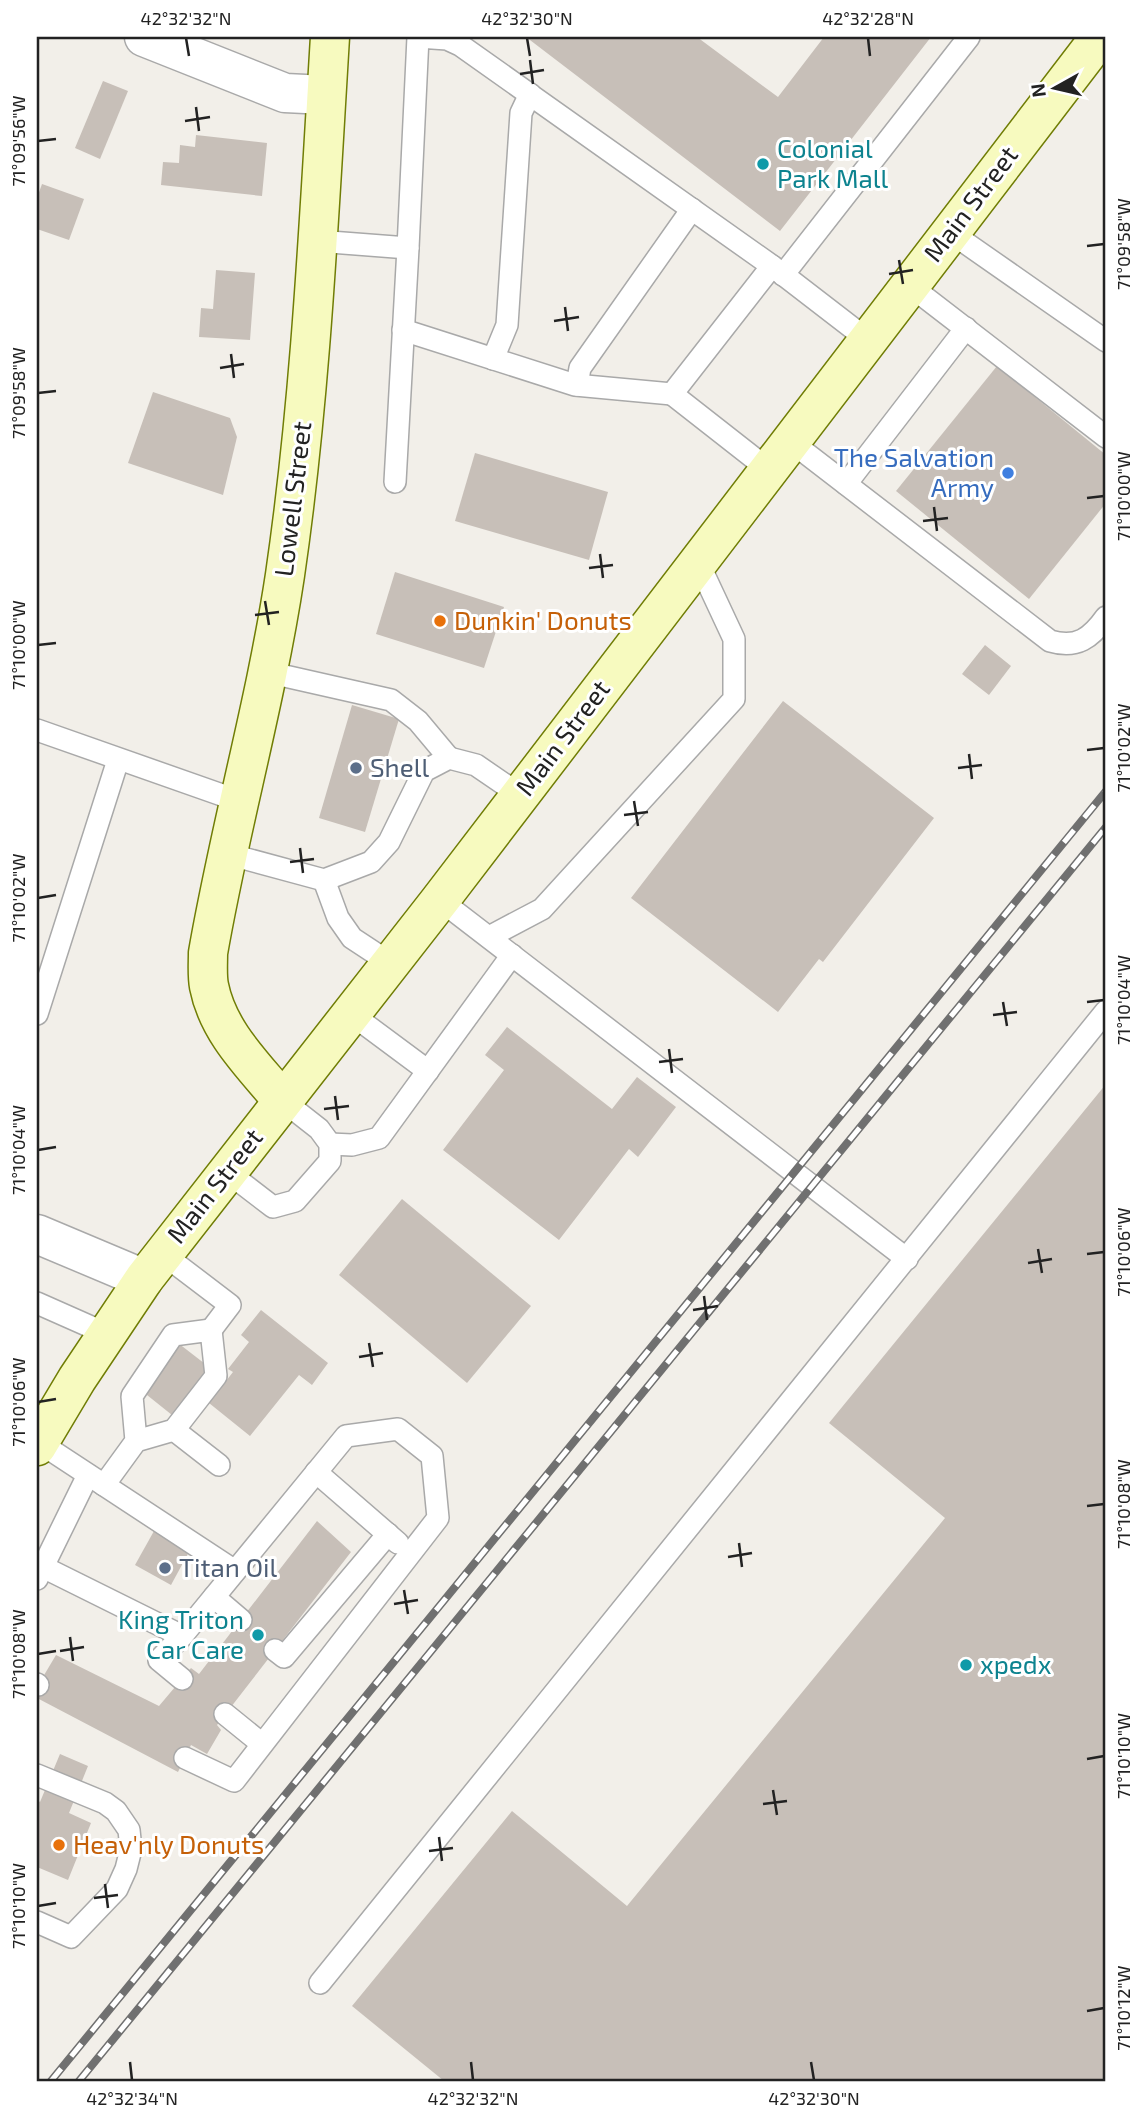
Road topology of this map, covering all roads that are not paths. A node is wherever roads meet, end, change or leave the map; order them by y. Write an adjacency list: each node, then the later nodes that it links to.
1 (144, 37): 6 (street)
2 (330, 37): 6 (main road, Lowell Street)
3 (969, 37): 11 (lane)
4 (1099, 37): 8 (main road, Main Street)
5 (530, 94): 7 (lane); 10 (lane); 17 (lane)
6 (326, 95): 9 (main road, Lowell Street)
7 (692, 209): 11 (lane); 18 (lane)
8 (950, 232): 12 (main road, Main Street); 16 (lane)
9 (317, 241): 10 (lane); 26 (main road, Lowell Street)
10 (408, 248): 14 (lane)
11 (778, 270): 15 (lane); 19 (lane)
12 (909, 285): 13 (lane); 15 (main road, Main Street)
13 (966, 328): 20 (lane); 23 (lane)
14 (403, 330): 17 (lane); 22 (lane)
15 (867, 340): 21 (main road, Main Street)
16 (1106, 341)
17 (494, 359): 18 (lane)
18 (577, 385): 19 (lane)
19 (672, 394): 21 (lane)
20 (1106, 437)
21 (779, 455): 23 (lane); 24 (main road, Main Street)
22 (395, 482)
23 (846, 484): 25 (lane)
24 (698, 562): 30 (main road, Main Street); 35 (lane)
25 (1106, 617)
26 (267, 672): 28 (lane); 31 (main road, Lowell Street)
27 (37, 730): 29 (lane)
28 (449, 758): 30 (lane); 33 (lane)
29 (118, 760): 31 (lane); 40 (lane)
30 (520, 795): 34 (main road, Main Street)
31 (240, 801): 32 (main road, Lowell Street)
32 (228, 854): 33 (lane); 42 (main road, Lowell Street)
33 (324, 880): 37 (lane)
34 (440, 900): 35 (lane); 37 (main road, Main Street)
35 (489, 937): 36 (lane)
36 (512, 955): 41 (lane); 46 (lane)
37 (390, 963): 39 (main road, Main Street)
38 (1106, 1011): 46 (lane)
39 (350, 1013): 41 (lane); 42 (main road, Main Street)
40 (37, 1014)
41 (428, 1070): 43 (lane)
42 (282, 1100): 43 (lane); 44 (main road, Main Street)
43 (330, 1144): 44 (lane)
44 (226, 1171): 47 (main road, Main Street)
45 (37, 1234): 47 (street)
46 (907, 1259): 71 (lane)
47 (154, 1266): 49 (lane); 50 (main road, Main Street)
48 (37, 1303): 50 (lane)
49 (211, 1330): 51 (lane); 52 (lane)
50 (107, 1334): 53 (main road, Main Street)
51 (174, 1430): 52 (lane); 54 (lane)
52 (136, 1441): 56 (lane)
53 (37, 1443): 56 (lane)
54 (219, 1465)
55 (316, 1472): 57 (lane); 58 (lane); 60 (lane)
56 (96, 1480): 59 (lane); 60 (lane)
57 (388, 1534): 58 (lane); 64 (lane)
58 (410, 1554): 67 (lane)
59 (39, 1570): 63 (lane)
60 (235, 1571): 61 (lane)
61 (215, 1597): 62 (lane); 63 (lane)
62 (241, 1620)
63 (182, 1636): 65 (lane)
64 (275, 1650)
65 (182, 1679)
66 (225, 1714): 67 (lane)
67 (262, 1744): 68 (lane)
68 (185, 1758)
69 (37, 1775): 70 (lane)
70 (37, 1922)
71 (320, 1983)

